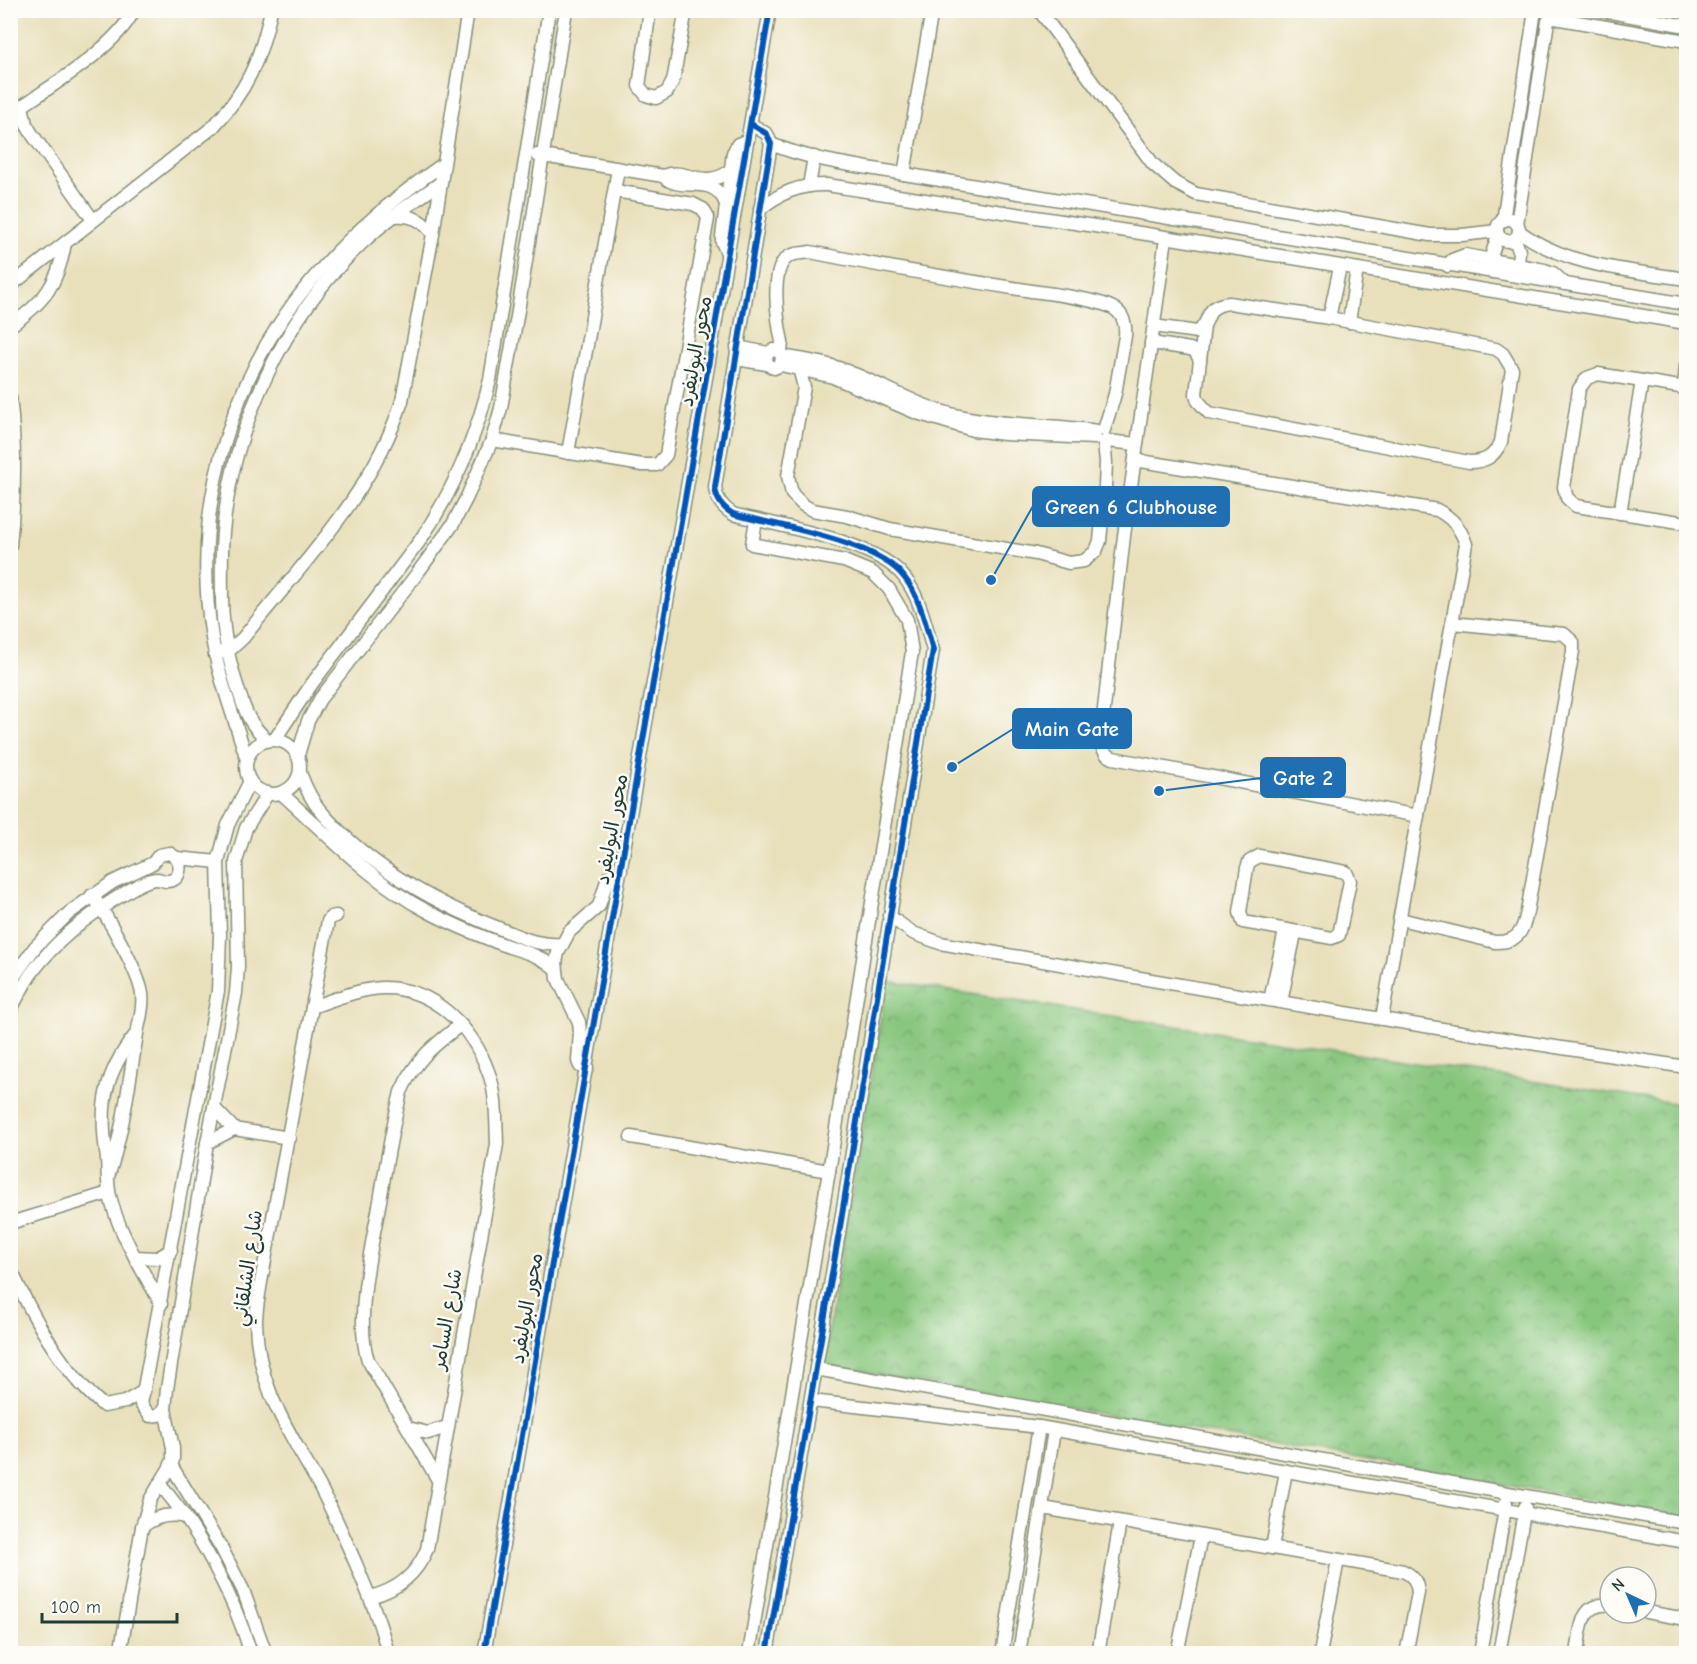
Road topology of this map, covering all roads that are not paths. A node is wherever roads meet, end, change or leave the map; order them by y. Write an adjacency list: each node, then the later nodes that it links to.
1 (134, 10): 33 (street)
2 (271, 10): 33 (street)
3 (468, 10): 22 (street)
4 (549, 10): 19 (street)
5 (566, 10): 20 (street)
6 (650, 10): 7 (street)
7 (686, 10)
8 (770, 10): 16 (street, محور البوليفرد)
9 (932, 10): 25 (street)
10 (1039, 10): 34 (street)
11 (1600, 10): 14 (street)
12 (1532, 14): 13 (street); 34 (street)
13 (1554, 16): 15 (street); 35 (street)
14 (1686, 26)
15 (1686, 41)
16 (751, 124): 17 (street, محور البوليفرد); 18 (street)
17 (748, 140): 24 (street); 39 (street, محور البوليفرد)
18 (771, 144): 21 (street); 31 (street)
19 (527, 154): 20 (street); 81 (street)
20 (543, 156): 23 (street); 70 (street)
21 (814, 157): 25 (street); 28 (street)
22 (442, 165): 27 (street); 80 (street)
23 (618, 169): 26 (street); 29 (street)
24 (730, 171): 26 (street); 30 (street)
25 (904, 174): 42 (street)
26 (685, 180): 30 (street)
27 (439, 184): 32 (street); 36 (street)
28 (809, 186): 31 (street); 37 (street)
29 (615, 190): 72 (street); 72 (street)
30 (726, 204): 39 (street)
31 (760, 209): 58 (street)
32 (394, 216): 36 (street); 80 (street)
33 (93, 220): 38 (street)
34 (1500, 229): 35 (street); 35 (street); 40 (street)
35 (1517, 231): 41 (street); 45 (street)
36 (433, 234): 80 (street)
37 (1167, 238): 43 (street); 53 (street)
38 (65, 243): 47 (street); 52 (street)
39 (728, 255): 91 (street, محور البوليفرد)
40 (1490, 260): 41 (street); 42 (street)
41 (1518, 265): 46 (street)
42 (1448, 266): 46 (street)
43 (1340, 267): 44 (street); 49 (street)
44 (1357, 269): 50 (street); 51 (street)
45 (1686, 279)
46 (1566, 285): 48 (street)
47 (10, 286)
48 (1686, 304)
49 (1329, 318): 50 (street); 54 (street)
50 (1349, 322): 60 (street)
51 (1686, 323)
52 (10, 326)
53 (1154, 326): 55 (street); 56 (street)
54 (1204, 326): 55 (street); 60 (street)
55 (1176, 330): 57 (street)
56 (1151, 343): 57 (street); 71 (street)
57 (1173, 346): 60 (street)
58 (736, 353): 59 (street); 76 (street)
59 (775, 357): 62 (street); 64 (street); 69 (street)
60 (1200, 360)
61 (1686, 366): 67 (street)
62 (799, 368): 63 (street); 66 (street)
63 (816, 372): 64 (street); 66 (street)
64 (846, 376): 69 (street)
65 (1642, 381): 67 (street); 75 (street); 75 (street)
66 (804, 387): 69 (street)
67 (1685, 388)
68 (10, 397): 74 (street)
69 (1102, 436): 71 (street)
70 (492, 440): 72 (street); 82 (street)
71 (1137, 441): 73 (street)
72 (568, 453)
73 (1135, 460): 79 (street); 87 (street)
74 (12, 508): 78 (street)
75 (1620, 513): 77 (street)
76 (756, 520): 96 (street); 115 (street)
77 (1686, 523)
78 (10, 545)
79 (1452, 623): 87 (street); 97 (street)
80 (221, 653): 81 (street); 83 (street)
81 (271, 740): 82 (street); 83 (street)
82 (298, 755): 84 (street)
83 (247, 760): 85 (street)
84 (300, 773): 86 (street); 99 (street)
85 (250, 781): 86 (street); 89 (street)
86 (274, 793): 100 (street); 110 (street)
87 (1418, 816): 97 (street)
88 (177, 858): 89 (street); 90 (street); 92 (street)
89 (218, 862): 119 (street)
90 (153, 863): 92 (street); 93 (street)
91 (621, 870): 99 (street); 109 (street, محور البوليفرد)
92 (158, 879): 94 (street)
93 (92, 895): 94 (street); 101 (street)
94 (101, 907): 104 (street); 107 (street)
95 (336, 916): 103 (street, شارع الشلقاني)
96 (889, 916): 102 (street); 123 (street)
97 (1400, 919): 105 (street)
98 (1290, 932): 98 (street); 102 (street)
99 (562, 944): 100 (street)
100 (556, 969): 109 (street)
101 (10, 982)
102 (1275, 1001): 105 (street)
103 (312, 1007): 106 (street); 113 (street, شارع الشلقاني)
104 (10, 1011)
105 (1382, 1018): 108 (street)
106 (460, 1025): 127 (street, شارع السامر); 129 (street)
107 (137, 1033): 116 (street); 116 (street)
108 (1686, 1067)
109 (587, 1068): 156 (street, محور البوليفرد)
110 (214, 1108): 111 (street); 114 (street)
111 (234, 1129): 113 (street); 114 (street)
112 (631, 1137): 115 (street)
113 (289, 1138): 148 (street, شارع الشلقاني)
114 (207, 1143): 126 (street)
115 (829, 1171): 157 (street)
116 (109, 1174): 117 (street)
117 (109, 1193): 118 (street); 120 (street)
118 (10, 1223)
119 (171, 1250): 120 (street); 122 (street)
120 (135, 1257): 122 (street)
121 (10, 1268): 124 (street)
122 (161, 1304): 124 (street)
123 (816, 1369): 125 (street); 135 (street)
124 (144, 1391): 126 (street)
125 (811, 1401): 128 (street); 158 (street)
126 (165, 1409): 131 (street)
127 (447, 1427): 129 (street); 133 (street, شارع السامر)
128 (1039, 1427): 130 (street); 159 (street)
129 (408, 1428): 133 (street)
130 (1054, 1430): 132 (street); 137 (street)
131 (171, 1465): 134 (street); 154 (street)
132 (1286, 1471): 138 (street); 146 (street)
133 (438, 1480): 148 (street, شارع السامر)
134 (159, 1484): 140 (street); 143 (street)
135 (1508, 1493): 136 (street); 138 (street)
136 (1527, 1495): 139 (street); 142 (street)
137 (1043, 1508): 141 (street); 160 (street)
138 (1505, 1509): 139 (street); 165 (street)
139 (1524, 1513): 145 (street); 166 (street)
140 (185, 1517): 143 (street); 153 (street)
141 (1120, 1522): 144 (street); 161 (street)
142 (1686, 1523)
143 (142, 1527): 152 (street)
144 (1201, 1536): 146 (street); 162 (street)
145 (1686, 1542)
146 (1272, 1548): 147 (street)
147 (1338, 1560): 163 (street); 164 (street)
148 (370, 1597): 155 (street, شارع الشلقاني)
149 (1598, 1605): 167 (street)
150 (1658, 1614): 151 (street)
151 (1686, 1619)
152 (120, 1653)
153 (251, 1653)
154 (266, 1653)
155 (388, 1653)
156 (484, 1653)
157 (749, 1653)
158 (767, 1653)
159 (1002, 1653)
160 (1019, 1653)
161 (1098, 1653)
162 (1178, 1653)
163 (1320, 1653)
164 (1406, 1653)
165 (1480, 1653)
166 (1499, 1653)
167 (1577, 1653)

